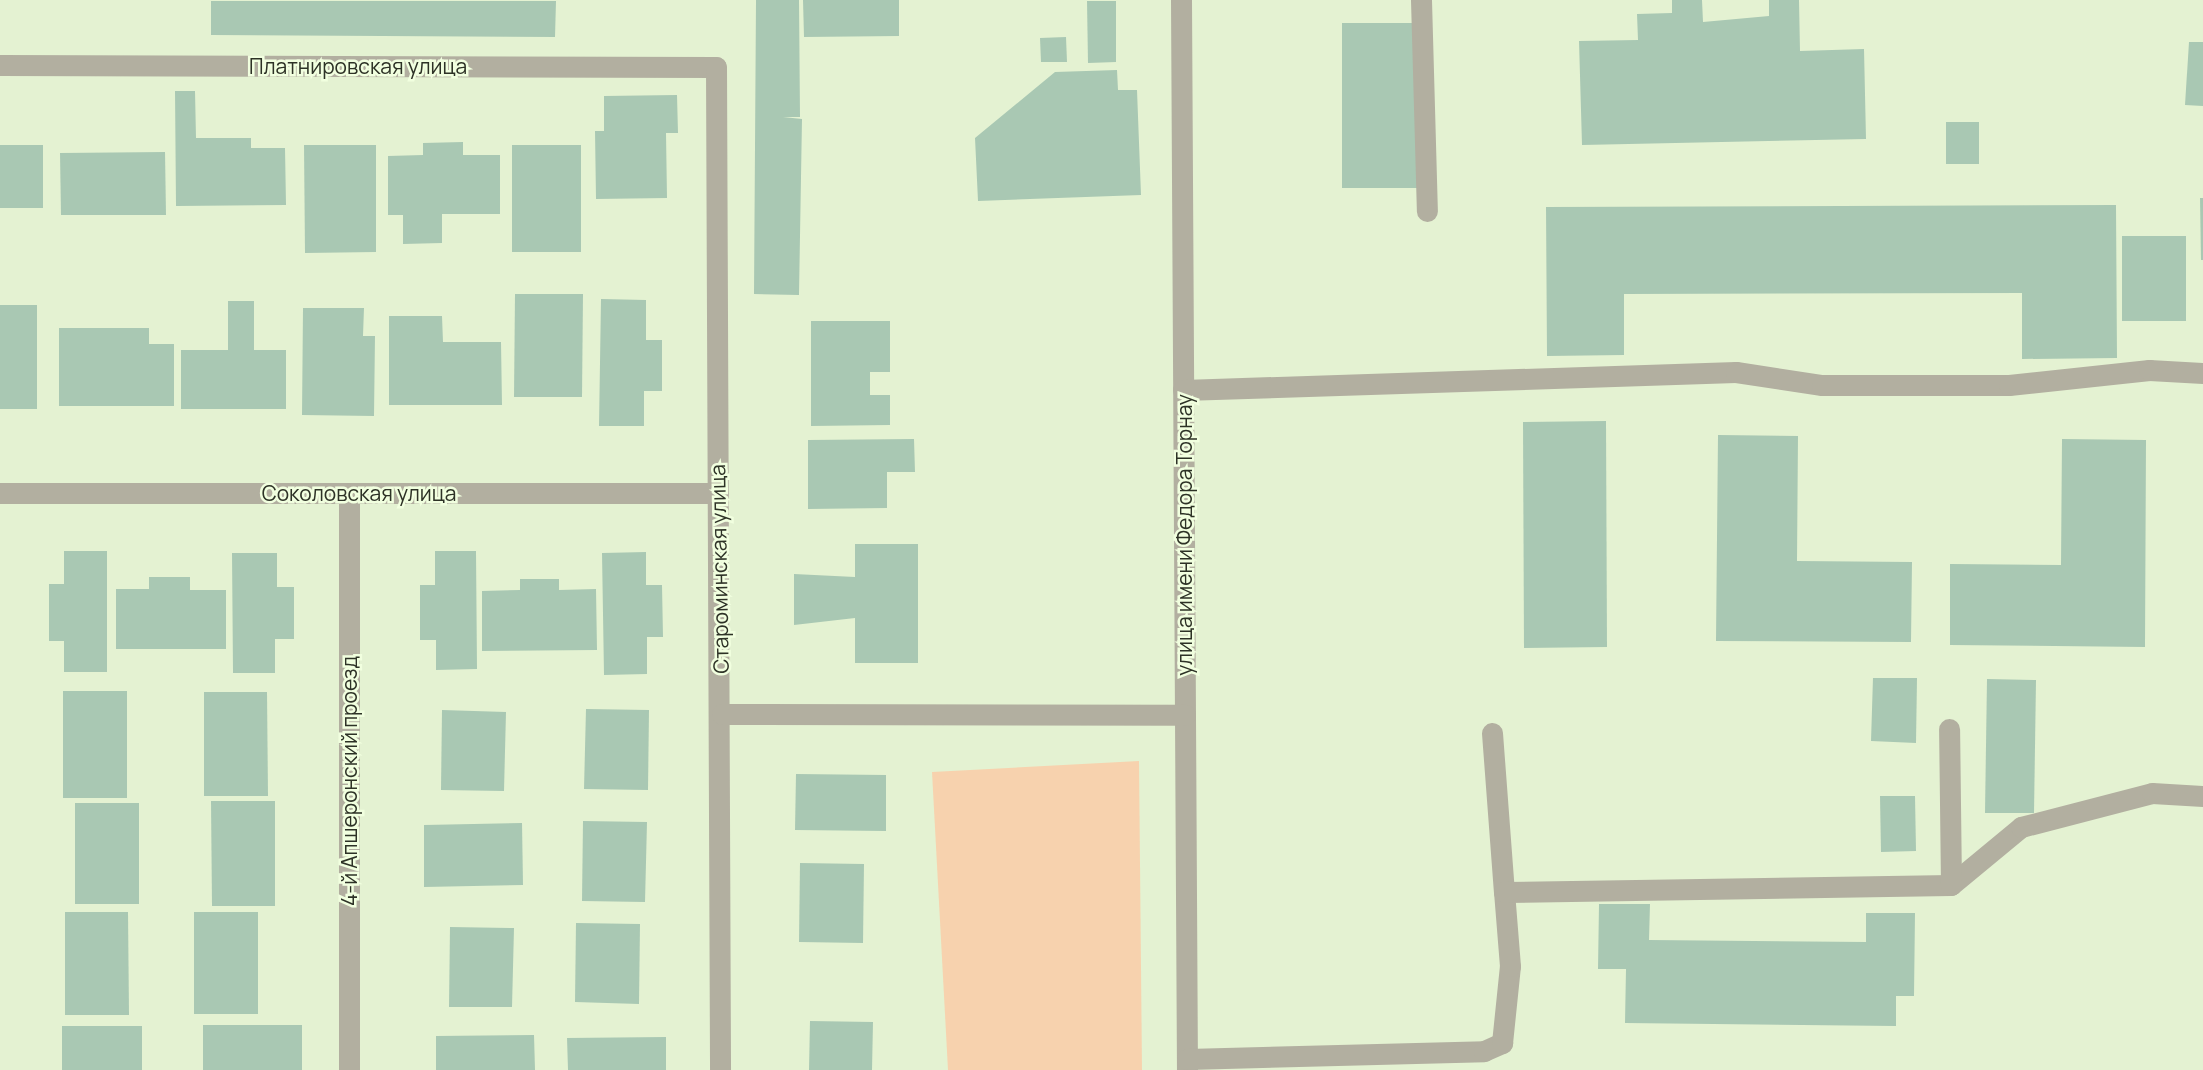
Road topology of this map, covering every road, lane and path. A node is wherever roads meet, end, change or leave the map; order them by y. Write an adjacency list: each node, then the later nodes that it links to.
1 (1181, 0): 7 (street, улица имени Федора Торнау)
2 (1421, 0): 5 (street)
3 (0, 65): 4 (street, Платнировская улица)
4 (716, 67): 10 (street, Староминская улица)
5 (1427, 211)
6 (2203, 373): 7 (street)
7 (1184, 390): 12 (street, улица имени Федора Торнау)
8 (0, 493): 9 (street, Соколовская улица)
9 (349, 493): 10 (street, Соколовская улица); 19 (street, 4-й Апшеронский проезд)
10 (718, 493): 11 (street, Староминская улица)
11 (722, 714): 12 (street); 20 (street, Староминская улица)
12 (1185, 715): 18 (street, улица имени Федора Торнау)
13 (1949, 729): 16 (street)
14 (1492, 733): 17 (street)
15 (2203, 796): 16 (street)
16 (1951, 885): 17 (street)
17 (1504, 892): 18 (street)
18 (1187, 1064)
19 (349, 1070)
20 (720, 1070)

